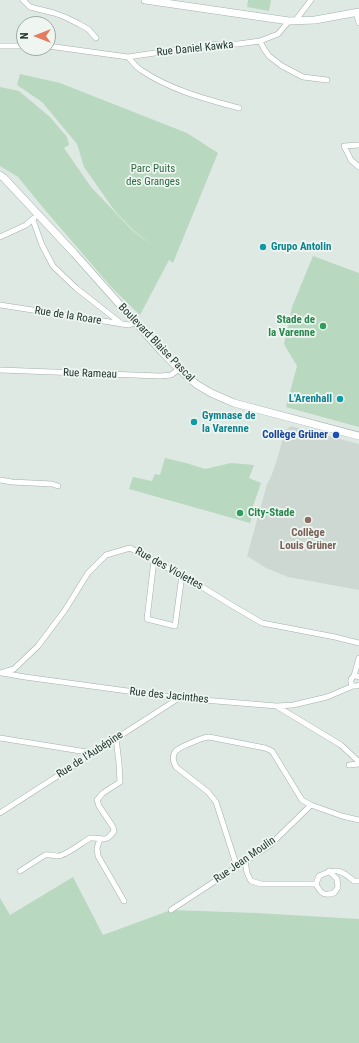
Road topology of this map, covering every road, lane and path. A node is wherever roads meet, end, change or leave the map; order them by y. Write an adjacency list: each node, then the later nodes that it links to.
1 (23, 0): 7 (street)
2 (145, 0): 5 (main road)
3 (311, 0): 5 (street, Rue Daniel Kawka)
4 (358, 12): 5 (main road); 6 (street)
5 (292, 21): 8 (street, Rue Daniel Kawka)
6 (359, 23)
7 (96, 38)
8 (260, 41): 12 (street, Rue Daniel Kawka); 13 (street)
9 (0, 46): 10 (street)
10 (16, 46)
11 (56, 47): 12 (street, Rue Daniel Kawka)
12 (129, 57): 14 (street)
13 (327, 80)
14 (239, 108)
15 (359, 145): 16 (street)
16 (359, 166)
17 (1, 178): 18 (main road, Boulevard Blaise Pascal)
18 (35, 217): 19 (street); 21 (main road, Boulevard Blaise Pascal); 22 (street, Boulevard Blaise Pascal)
19 (0, 237)
20 (0, 305): 22 (street, Rue de la Roare)
21 (135, 323): 22 (street, Rue de la Roare); 23 (main road, Boulevard Blaise Pascal)
22 (122, 324)
23 (179, 369): 24 (street, Rue Rameau); 25 (main road, Boulevard Blaise Pascal)
24 (0, 370)
25 (359, 436)
26 (0, 480): 27 (street)
27 (58, 486)
28 (154, 560): 29 (street, Rue des Violettes); 29 (street); 32 (street, Rue des Violettes)
29 (182, 575): 30 (street, Rue des Violettes)
30 (359, 643)
31 (359, 658): 33 (street)
32 (0, 673): 34 (street, Rue des Jacinthes)
33 (356, 682): 35 (street, Rue des Jacinthes)
34 (179, 698): 35 (street, Rue des Jacinthes); 37 (street, Rue de l'Aubépine)
35 (277, 706): 39 (street)
36 (0, 738): 38 (street)
37 (116, 738): 38 (street, Rue de l'Aubépine); 44 (street)
38 (93, 753): 42 (street, Rue de l'Aubépine)
39 (359, 763): 40 (street)
40 (349, 765)
41 (311, 805): 43 (street); 45 (street, Rue Jean Moulin); 46 (street)
42 (0, 813)
43 (359, 820)
44 (100, 839): 47 (street); 51 (street)
45 (245, 861): 46 (street, Rue Jean Moulin); 50 (street)
46 (237, 867): 52 (street, Rue Jean Moulin)
47 (20, 871)
48 (329, 871): 49 (street); 50 (street); 50 (street)
49 (359, 882)
50 (316, 884)
51 (124, 901)
52 (171, 910)

